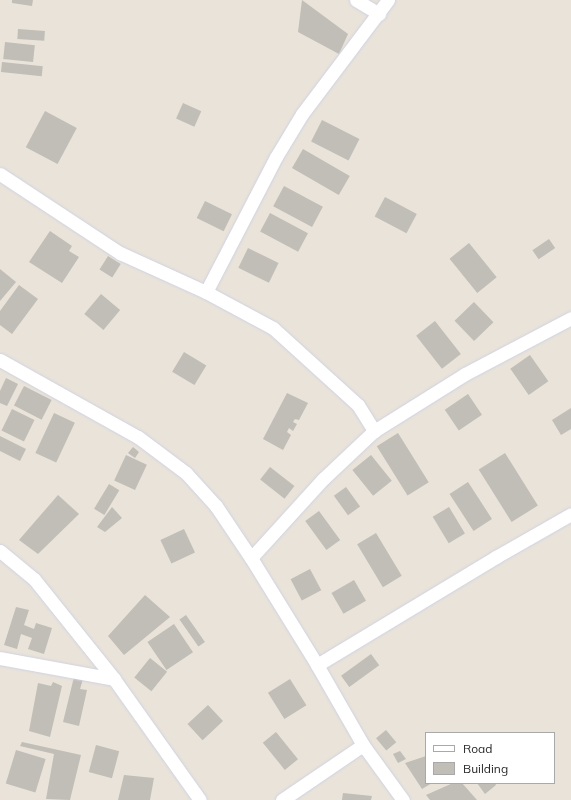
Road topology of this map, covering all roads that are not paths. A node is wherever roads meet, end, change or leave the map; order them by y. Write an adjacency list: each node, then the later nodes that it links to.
1 (356, 0): 3 (street)
2 (388, 0): 3 (street)
3 (379, 14): 5 (street)
4 (0, 174): 5 (street)
5 (206, 292): 8 (street)
6 (571, 318): 8 (street)
7 (0, 360): 11 (street)
8 (374, 431): 11 (street)
9 (571, 514): 13 (street)
10 (0, 551): 14 (street)
11 (251, 558): 13 (street)
12 (0, 658): 14 (street)
13 (317, 665): 15 (street)
14 (114, 679): 16 (street)
15 (362, 745): 17 (street); 18 (street)
16 (200, 800)
17 (282, 800)
18 (403, 800)

